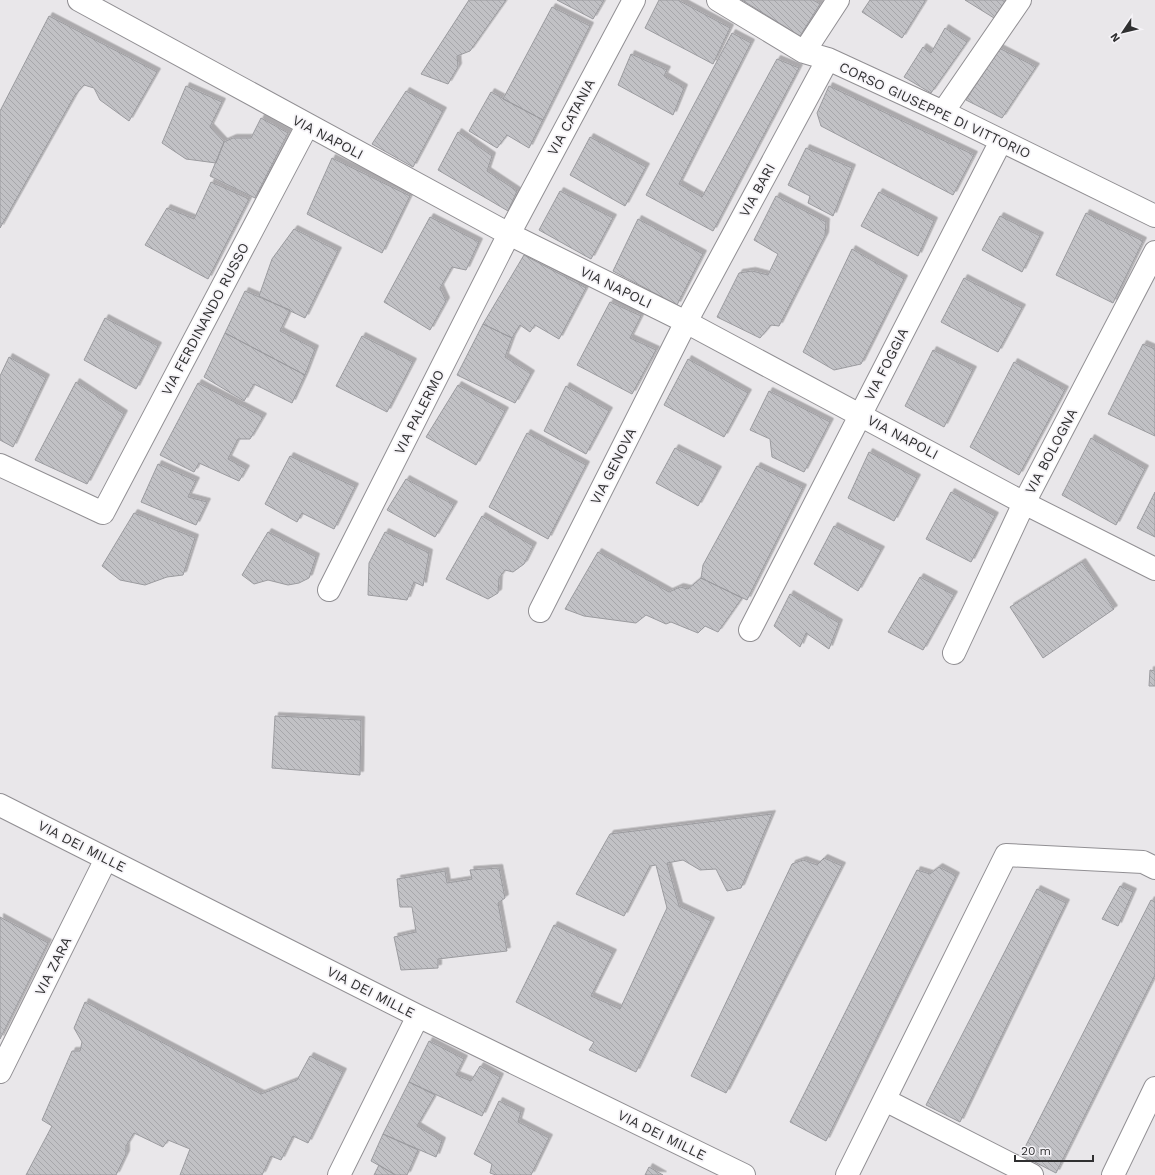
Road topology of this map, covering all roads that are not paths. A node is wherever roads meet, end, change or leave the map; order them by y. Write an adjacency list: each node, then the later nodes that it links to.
1 (78, 0): 9 (street, VIA NAPOLI)
2 (634, 0): 12 (street, VIA CATANIA)
3 (718, 0): 6 (street, CORSO GIUSEPPE DI VITTORIO)
4 (838, 0): 6 (street)
5 (1020, 0): 8 (street)
6 (804, 52): 7 (street, CORSO GIUSEPPE DI VITTORIO)
7 (828, 59): 8 (street, CORSO GIUSEPPE DI VITTORIO); 14 (street, VIA BARI)
8 (943, 112): 10 (street, CORSO GIUSEPPE DI VITTORIO)
9 (307, 126): 12 (street, VIA NAPOLI); 16 (street, VIA FERDINANDO RUSSO)
10 (1001, 141): 11 (street, CORSO GIUSEPPE DI VITTORIO); 15 (street, VIA FOGGIA)
11 (1155, 216)
12 (509, 234): 14 (street, VIA NAPOLI); 19 (street, VIA PALERMO)
13 (1155, 252): 17 (street, VIA BOLOGNA)
14 (686, 322): 15 (street, VIA NAPOLI); 20 (street, VIA GENOVA)
15 (860, 414): 17 (street, VIA NAPOLI); 21 (street, VIA FOGGIA)
16 (0, 465)
17 (1024, 503): 18 (street, VIA NAPOLI); 22 (street, VIA BOLOGNA)
18 (1155, 569)
19 (329, 590)
20 (540, 611)
21 (750, 630)
22 (954, 653)
23 (0, 805): 24 (street, VIA DEI MILLE)
24 (106, 859): 26 (street, VIA DEI MILLE); 27 (street, VIA ZARA)
25 (1155, 868): 29 (street)
26 (418, 1016): 30 (street, VIA DEI MILLE); 31 (street)
27 (0, 1072)
28 (1155, 1088): 34 (street)
29 (885, 1100): 32 (street); 33 (street)
30 (734, 1173)
31 (339, 1175)
32 (848, 1175)
33 (1032, 1175)
34 (1114, 1175)

